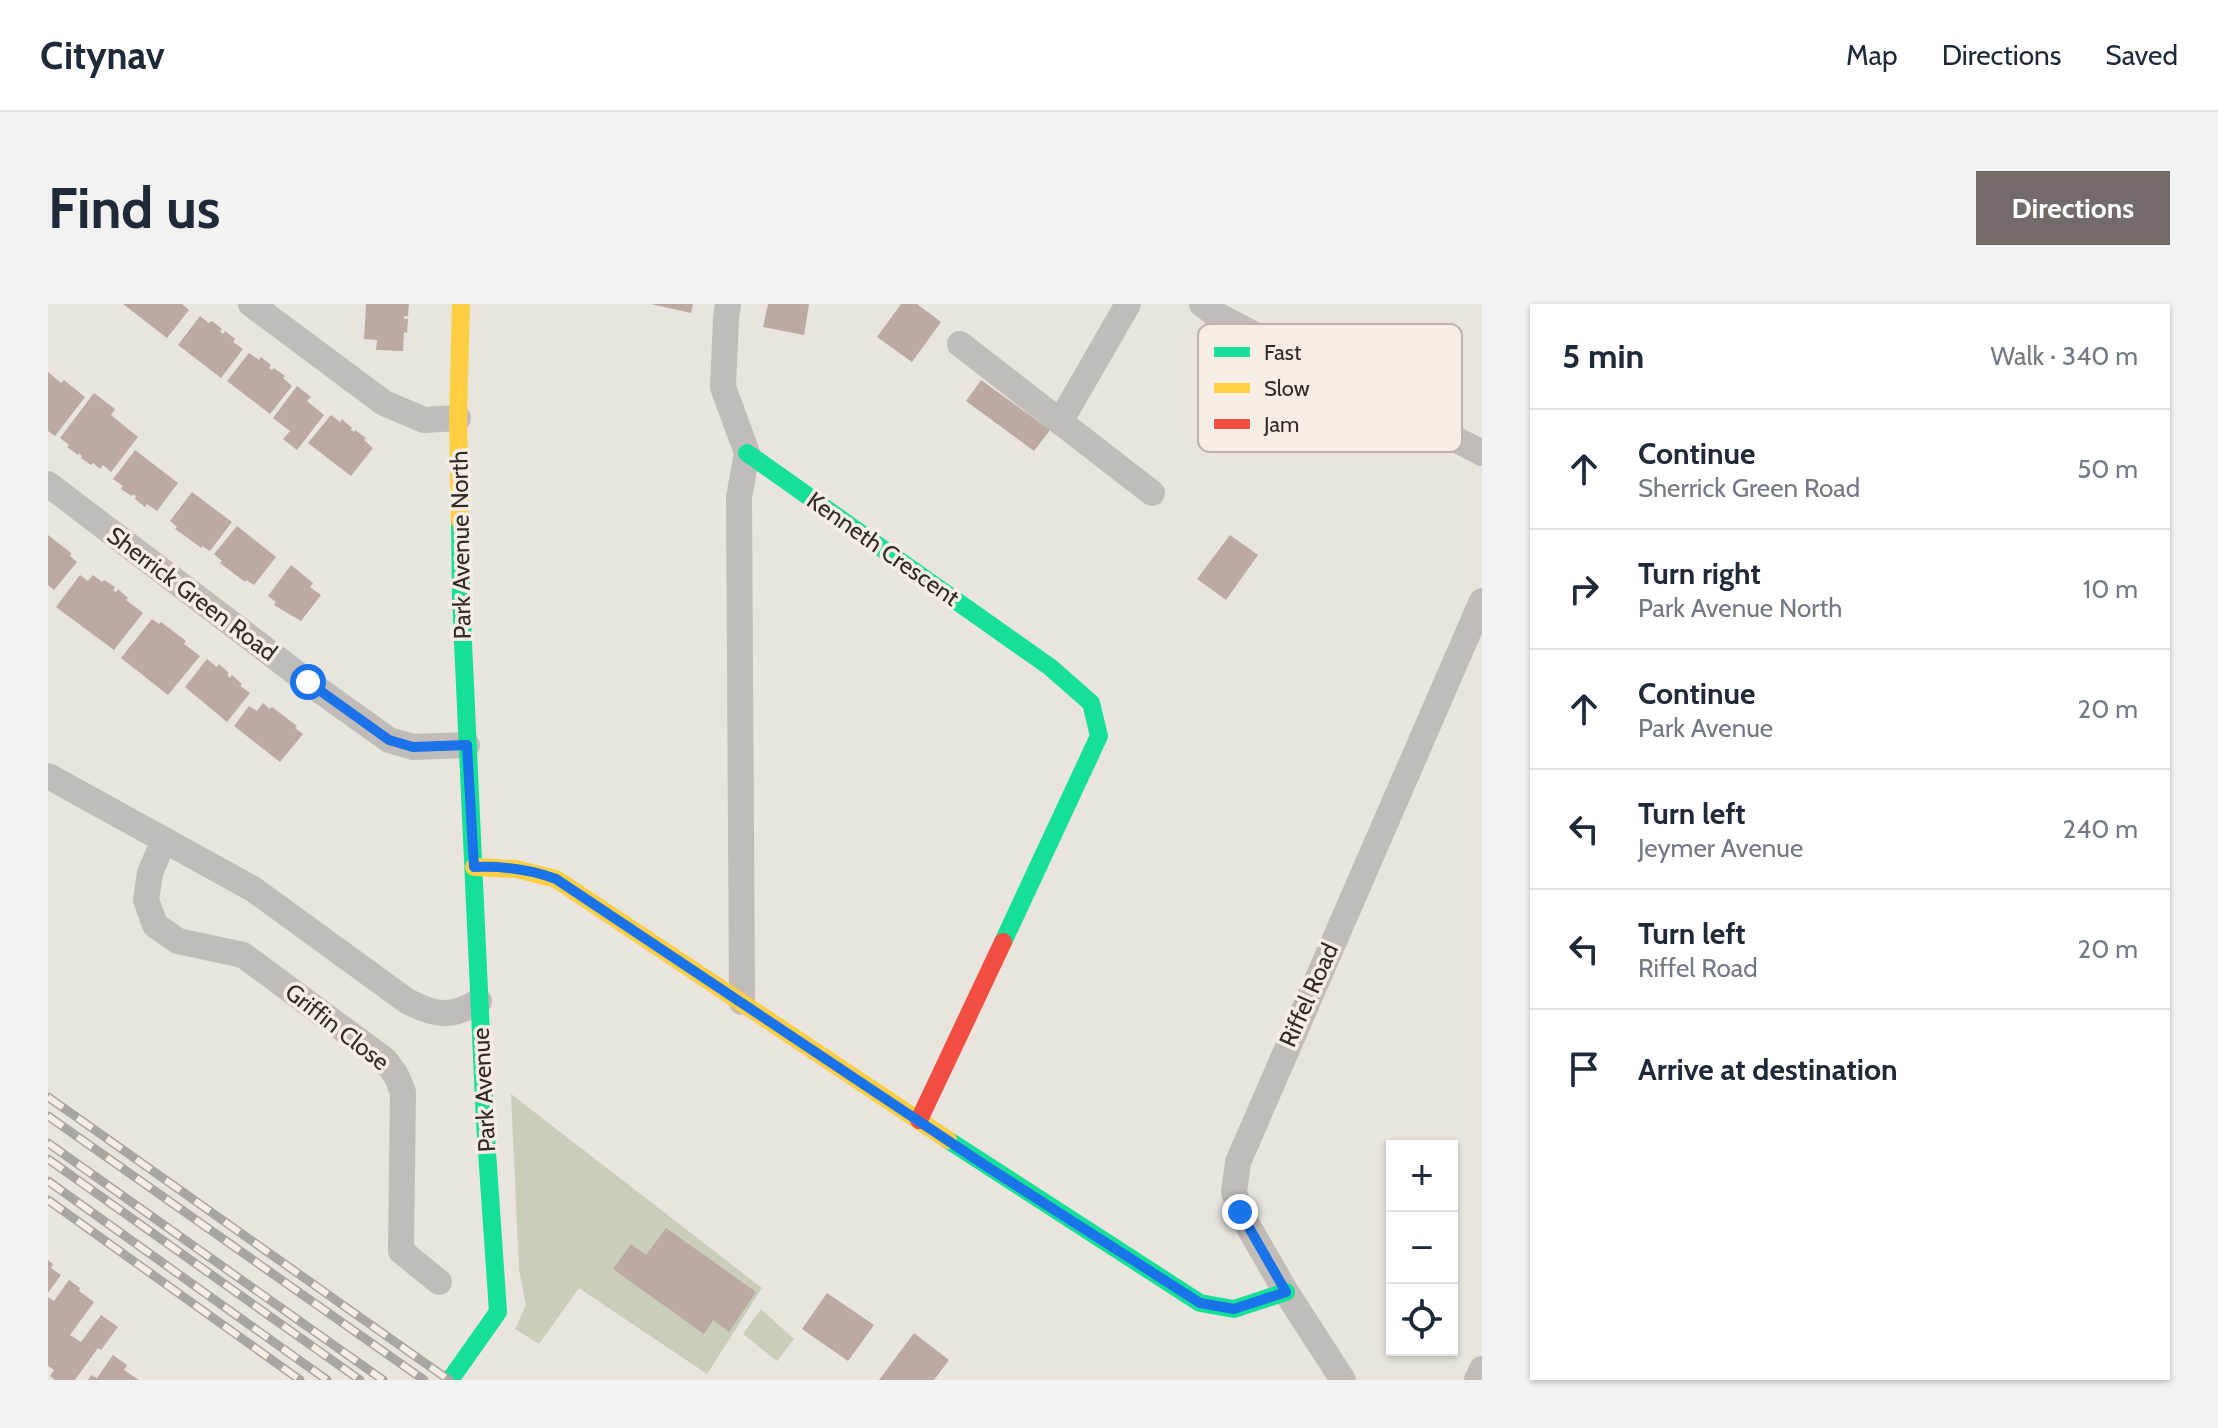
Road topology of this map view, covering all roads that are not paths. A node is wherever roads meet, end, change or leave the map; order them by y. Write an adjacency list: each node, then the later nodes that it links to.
1 (251, 304): 8 (street)
2 (461, 304): 8 (street, Park Avenue North)
3 (728, 304): 11 (street)
4 (1128, 304): 9 (street)
5 (1202, 304): 6 (street)
6 (1234, 324)
7 (960, 344): 9 (street)
8 (458, 418): 16 (street, Park Avenue North)
9 (1060, 422): 14 (street)
10 (1462, 443): 12 (street)
11 (747, 453): 22 (street); 23 (street, Kenneth Crescent)
12 (1482, 453)
13 (48, 484): 16 (street, Sherrick Green Road)
14 (1152, 493)
15 (1482, 601): 25 (street, Riffel Road)
16 (467, 745): 18 (street, Park Avenue North)
17 (48, 776): 19 (street)
18 (469, 785): 20 (street, Park Avenue)
19 (164, 840): 21 (street); 24 (street, Griffin Close)
20 (474, 867): 21 (street, Park Avenue); 22 (street)
21 (479, 1001): 27 (street, Park Avenue)
22 (742, 1002): 23 (street)
23 (919, 1120): 25 (street)
24 (439, 1282)
25 (1286, 1292): 28 (street, Riffel Road)
26 (1482, 1369): 29 (street)
27 (450, 1380)
28 (1343, 1380)
29 (1477, 1380)

